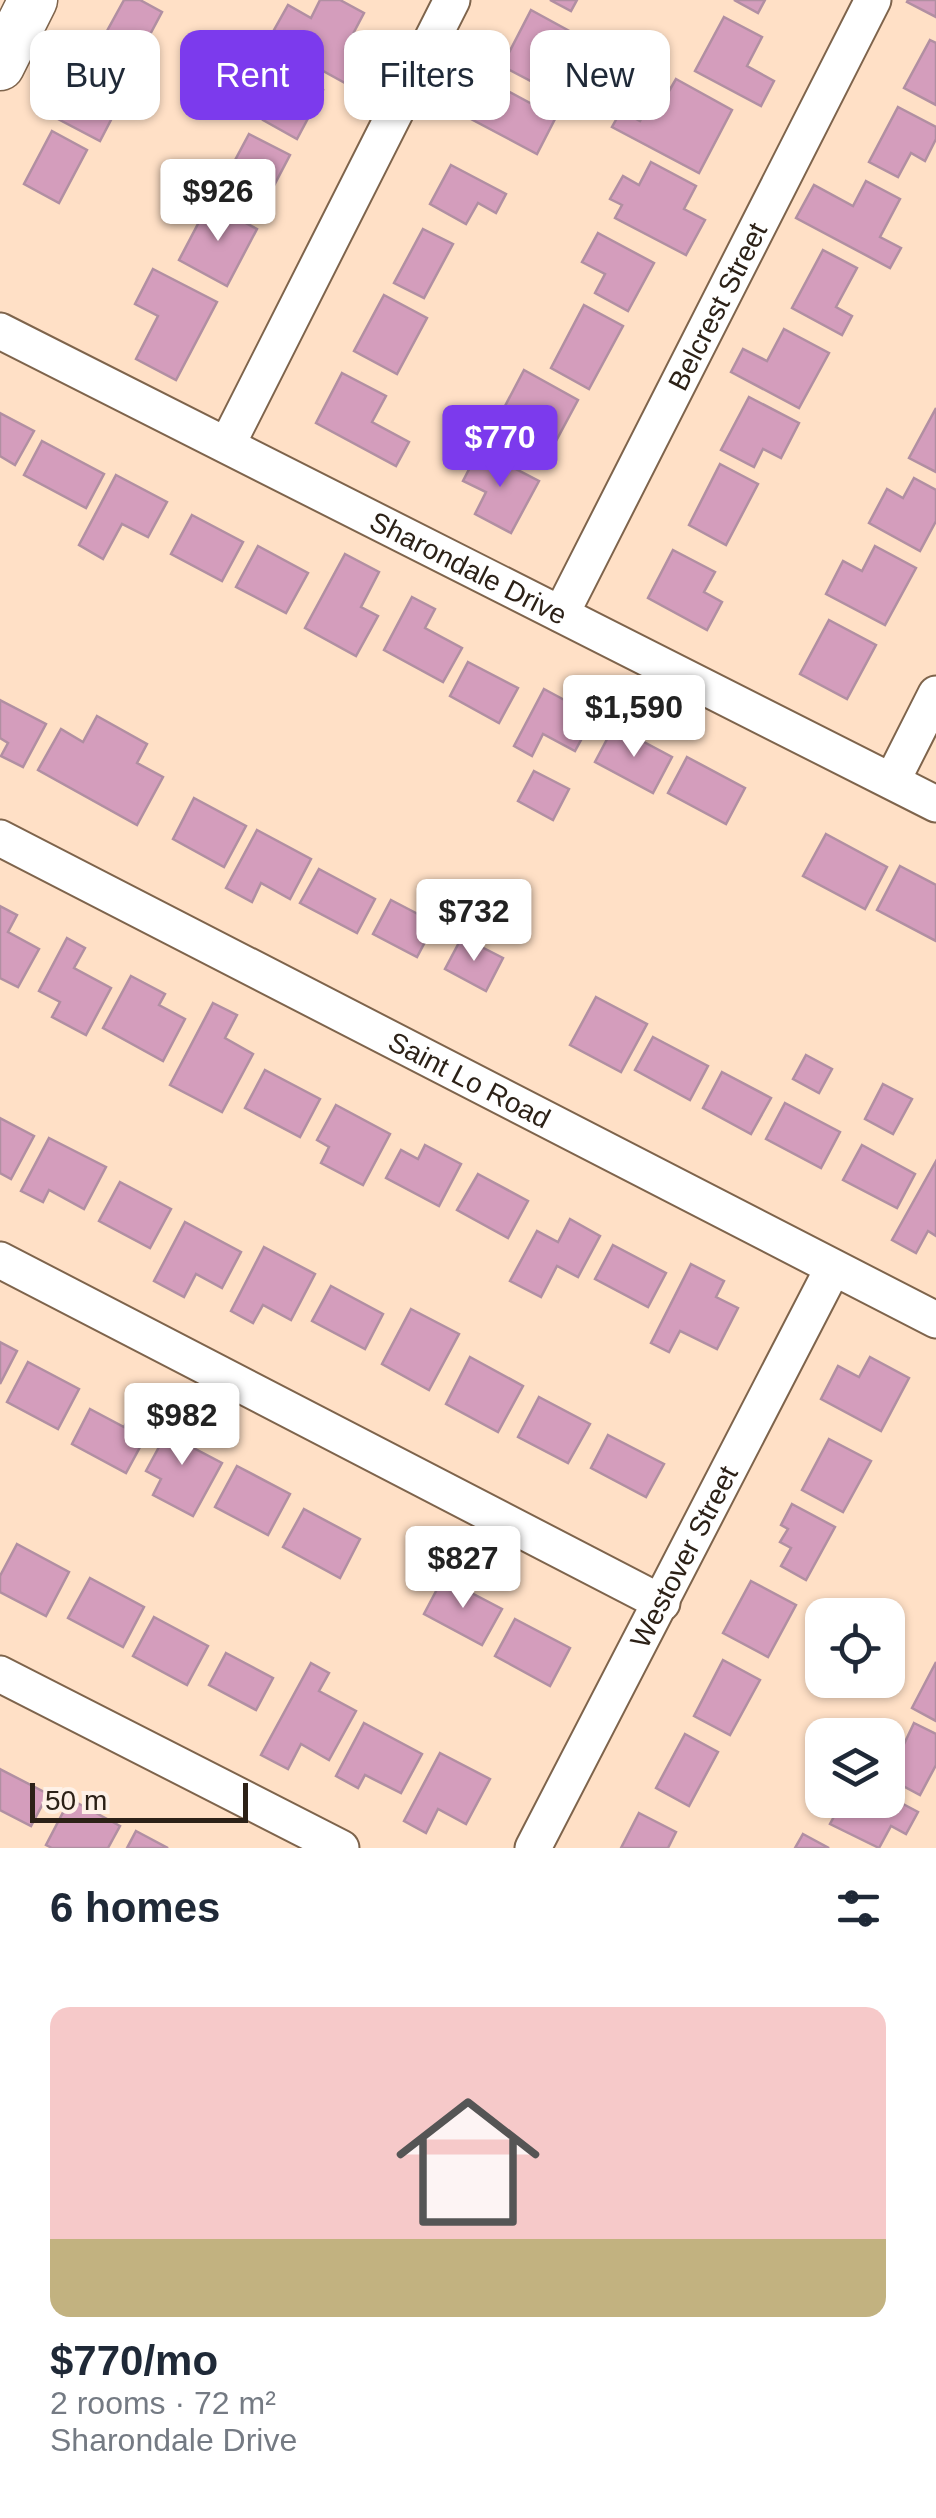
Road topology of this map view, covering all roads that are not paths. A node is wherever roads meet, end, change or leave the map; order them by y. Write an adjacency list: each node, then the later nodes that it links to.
1 (33, 0): 4 (main road)
2 (452, 0): 6 (street)
3 (873, 0): 7 (street, Belcrest Street)
4 (0, 66)
5 (0, 331): 6 (street, Sharondale Drive)
6 (226, 445): 7 (street, Sharondale Drive)
7 (561, 614): 9 (street, Sharondale Drive)
8 (936, 694): 9 (street)
9 (892, 781): 10 (street, Sharondale Drive)
10 (936, 804)
11 (0, 838): 13 (street, Saint Lo Road)
12 (0, 1260): 15 (street)
13 (833, 1268): 14 (street, Saint Lo Road); 15 (street, Westover Street)
14 (936, 1320)
15 (662, 1602): 18 (street, Westover Street)
16 (0, 1674): 17 (street)
17 (340, 1848)
18 (533, 1848)

